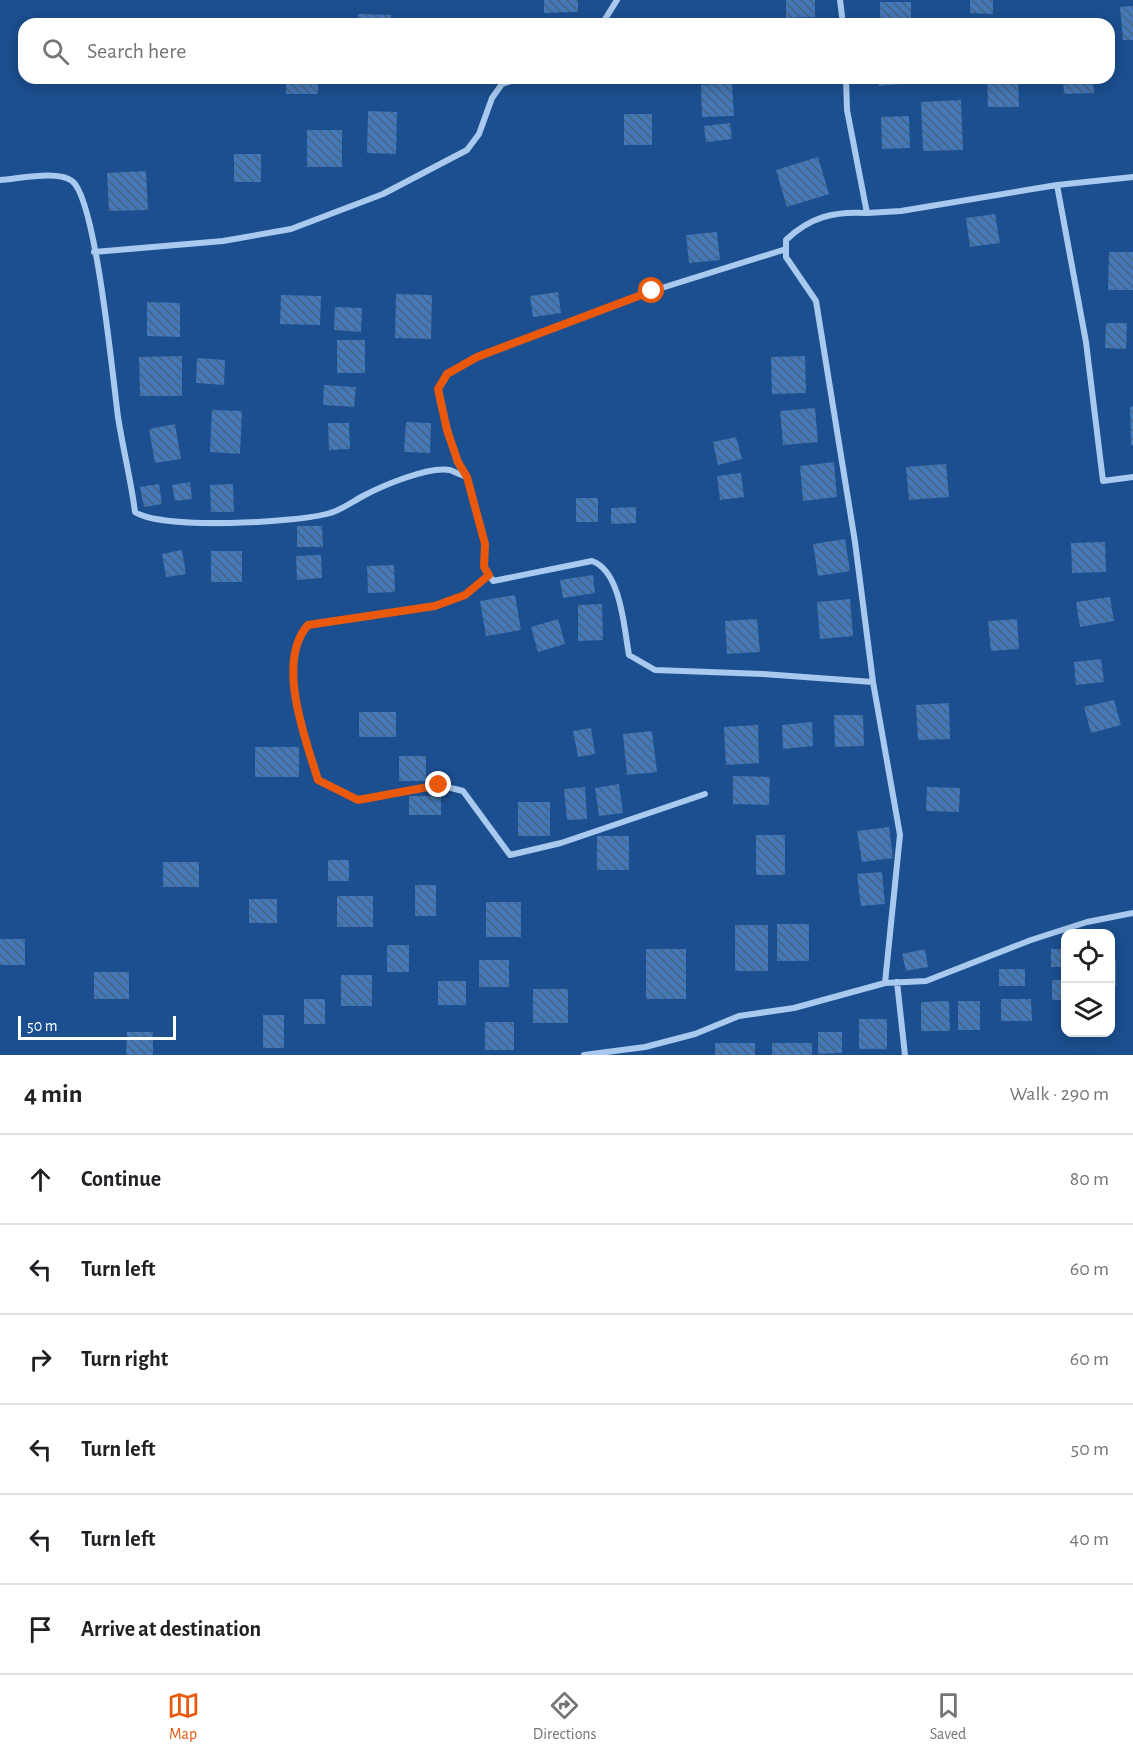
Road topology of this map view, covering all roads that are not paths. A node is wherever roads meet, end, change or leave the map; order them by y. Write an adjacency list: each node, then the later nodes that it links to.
1 (617, 0): 3 (street)
2 (840, 0): 4 (street)
3 (606, 18)
4 (842, 18)
5 (502, 84): 12 (street)
6 (846, 84): 10 (street)
7 (1133, 177): 9 (street)
8 (0, 180): 12 (street)
9 (1057, 185): 10 (street); 14 (street)
10 (867, 213): 11 (street)
11 (786, 249): 13 (street); 16 (street)
12 (94, 252): 13 (street)
13 (467, 477): 15 (street)
14 (1133, 477)
15 (489, 575): 16 (street); 17 (street)
16 (873, 682): 20 (street)
17 (705, 794)
18 (1133, 913): 19 (street)
19 (897, 982): 20 (street); 22 (street)
20 (885, 983): 21 (street)
21 (584, 1055)
22 (905, 1055)

